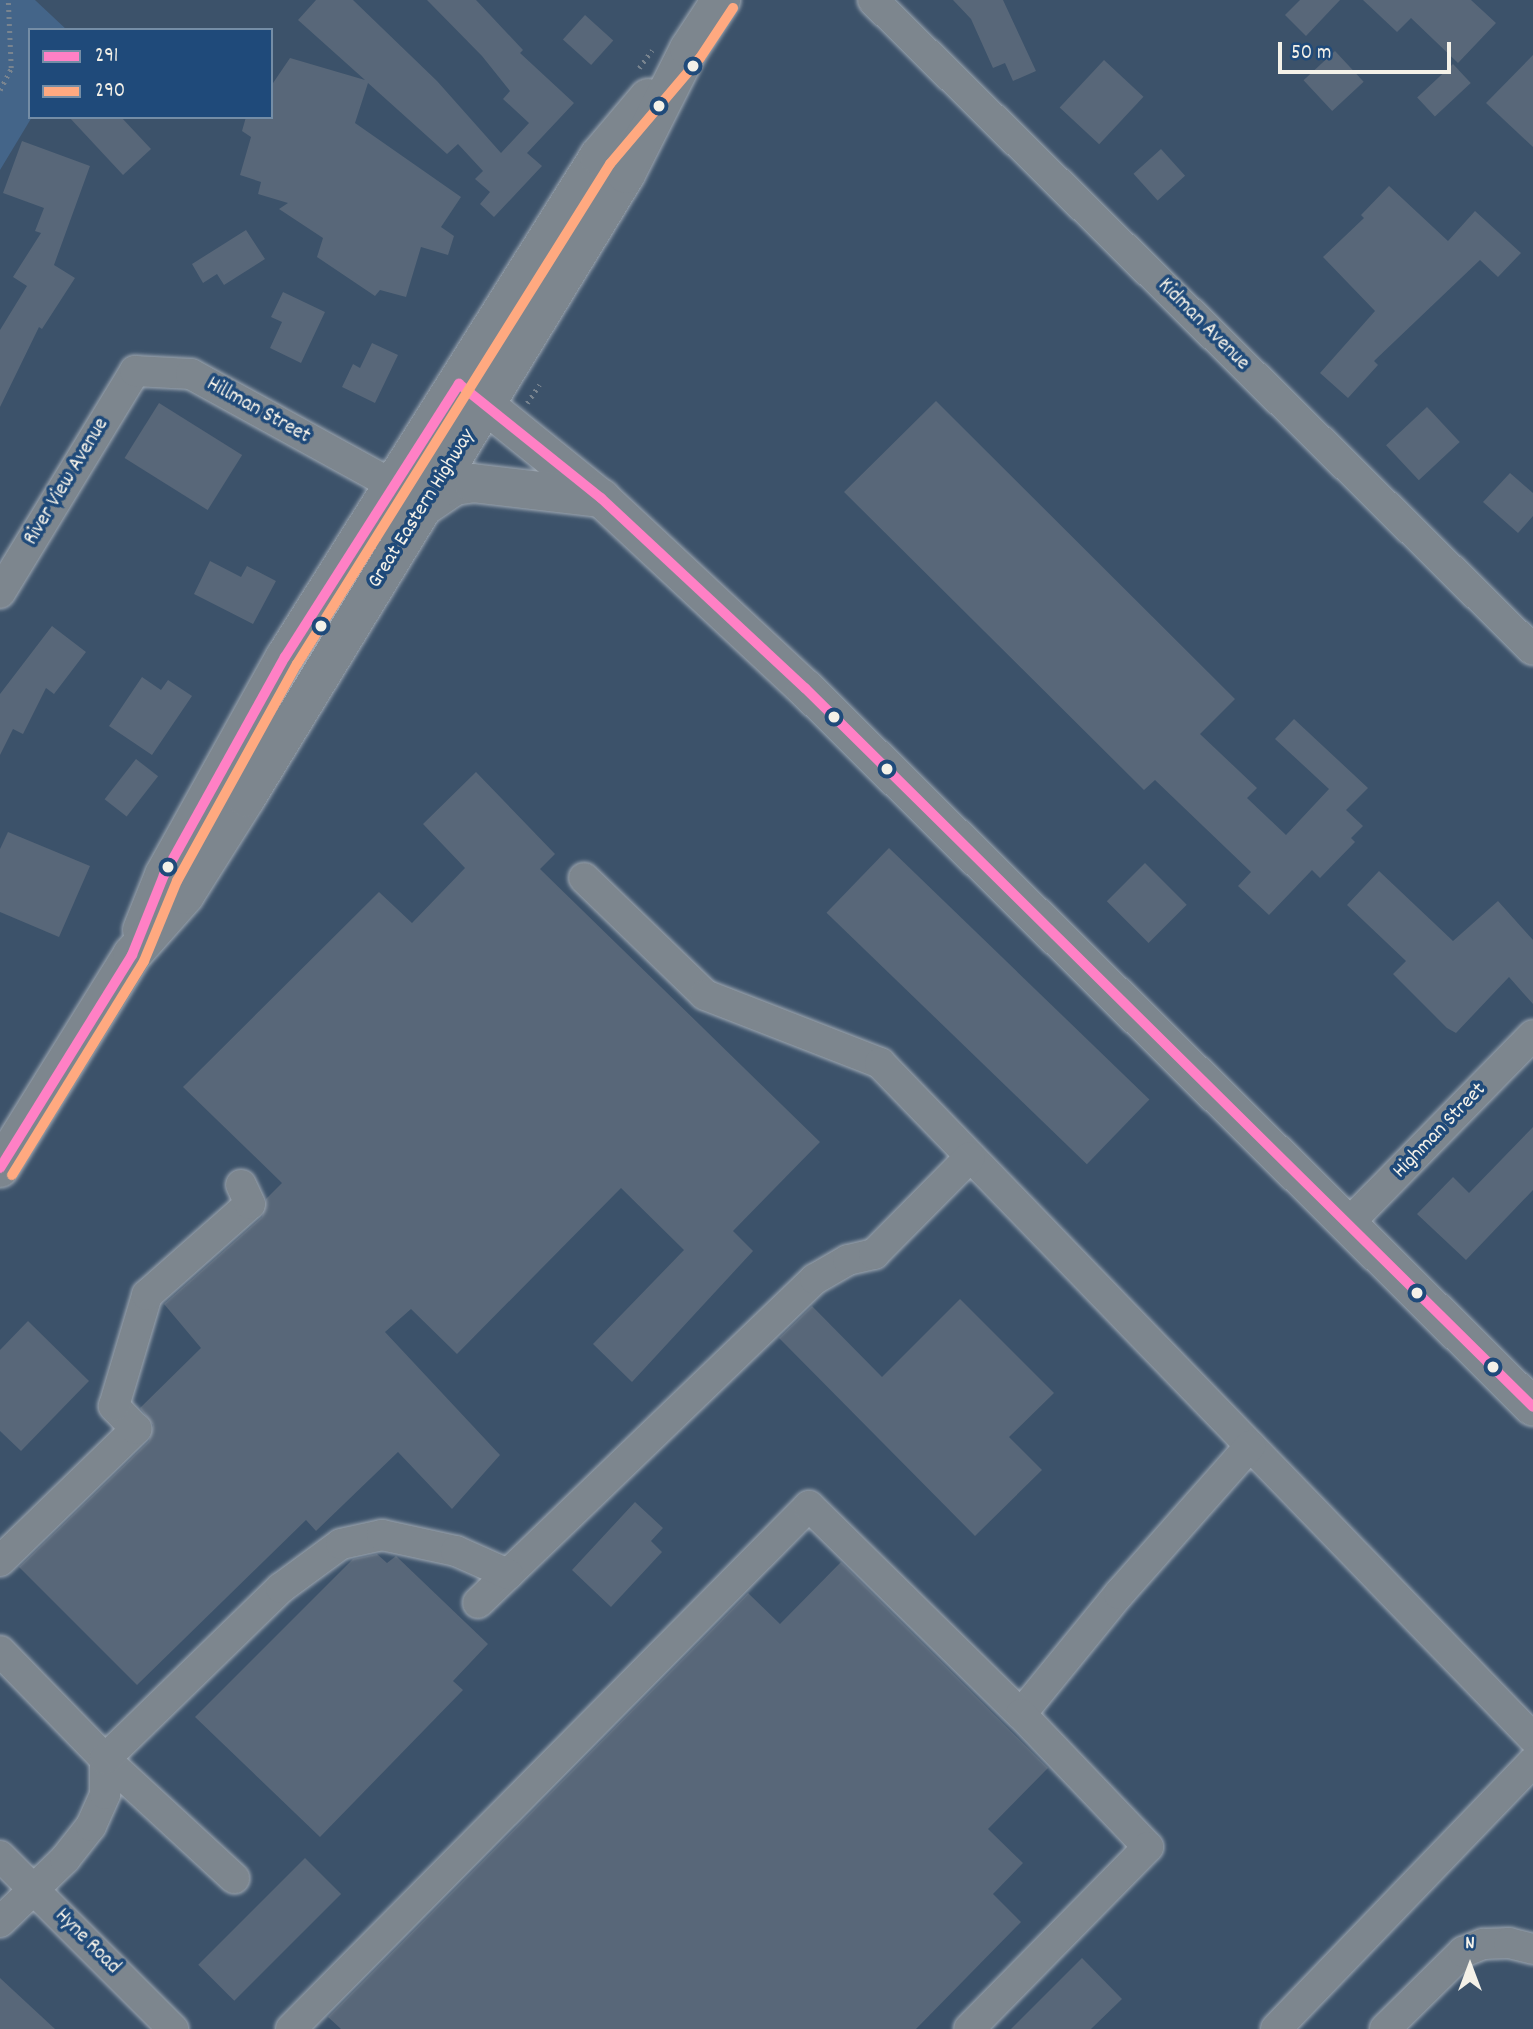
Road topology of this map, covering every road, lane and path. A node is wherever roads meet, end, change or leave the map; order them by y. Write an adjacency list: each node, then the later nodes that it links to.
1 (8, 0): 4 (path)
2 (721, 0): 6 (highway, Great Eastern Highway)
3 (873, 0): 10 (street, Kidman Avenue)
4 (0, 90)
5 (135, 370): 7 (street, Hillman Street); 9 (street, River View Avenue)
6 (473, 393): 7 (highway, Great Eastern Highway); 8 (main road)
7 (398, 490): 8 (highway); 14 (highway, Great Eastern Highway)
8 (601, 498): 16 (main road)
9 (0, 593)
10 (1533, 650)
11 (584, 878): 13 (street)
12 (1533, 1035): 16 (street, Highman Street)
13 (970, 1157): 18 (street); 20 (street)
14 (0, 1168)
15 (242, 1185): 19 (street)
16 (1346, 1226): 17 (main road)
17 (1533, 1407)
18 (1250, 1446): 23 (street); 24 (street)
19 (0, 1561)
20 (508, 1574): 21 (street); 25 (street)
21 (478, 1603)
22 (0, 1651): 25 (street)
23 (1021, 1714): 34 (street); 35 (street)
24 (1533, 1738)
25 (105, 1759): 28 (street); 29 (street)
26 (1533, 1762): 32 (street)
27 (0, 1856): 29 (street, Hyne Road)
28 (234, 1878)
29 (33, 1889): 30 (street); 33 (street, Hyne Road)
30 (0, 1922)
31 (1533, 1949): 36 (street)
32 (1280, 2028)
33 (173, 2029)
34 (291, 2029)
35 (969, 2029)
36 (1385, 2029)

